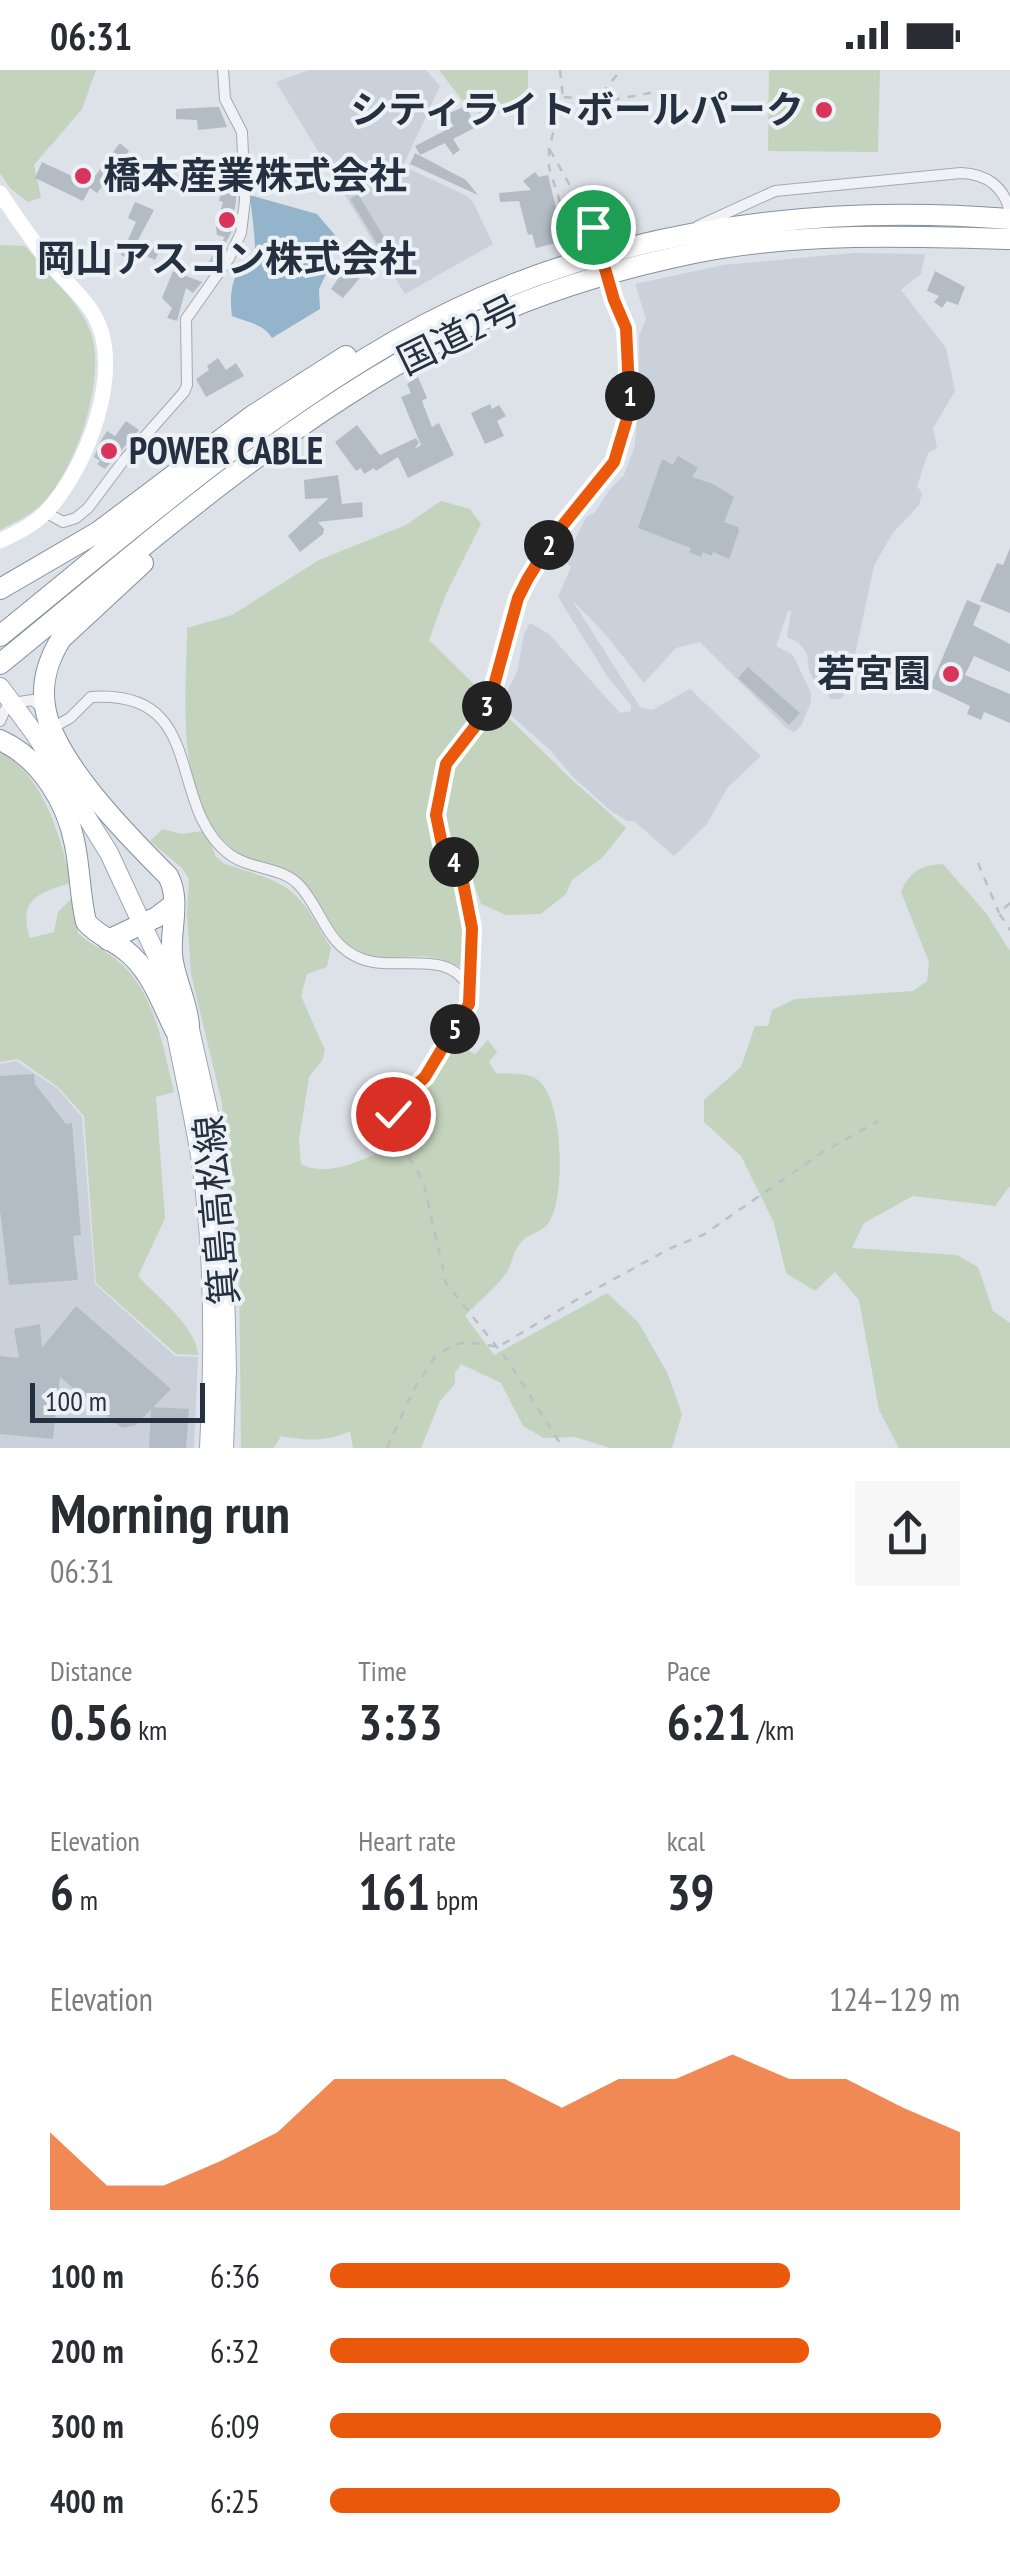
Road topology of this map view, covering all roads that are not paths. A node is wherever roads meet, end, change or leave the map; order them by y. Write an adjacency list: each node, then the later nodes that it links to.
1 (223, 70): 8 (street)
2 (0, 194): 8 (street)
3 (1010, 216): 4 (highway, 国道2号); 4 (street)
4 (684, 234): 6 (highway, 国道2号)
5 (1010, 239): 7 (highway, 国道2号)
6 (443, 316): 10 (highway); 11 (highway, 国道2号)
7 (191, 509): 12 (highway, 国道2号); 14 (highway)
8 (46, 512): 9 (street)
9 (0, 541)
10 (0, 588)
11 (0, 636)
12 (0, 664)
13 (6, 703): 14 (street); 17 (main road, 箕島高松線)
14 (48, 719): 16 (highway); 19 (street)
15 (0, 740): 18 (highway)
16 (174, 904): 17 (highway); 20 (highway)
17 (144, 924): 18 (highway); 20 (main road, 箕島高松線)
18 (108, 940): 20 (highway)
19 (468, 986)
20 (182, 1028): 21 (main road, 箕島高松線); 22 (main road, 箕島高松線)
21 (209, 1448)
22 (224, 1448)

